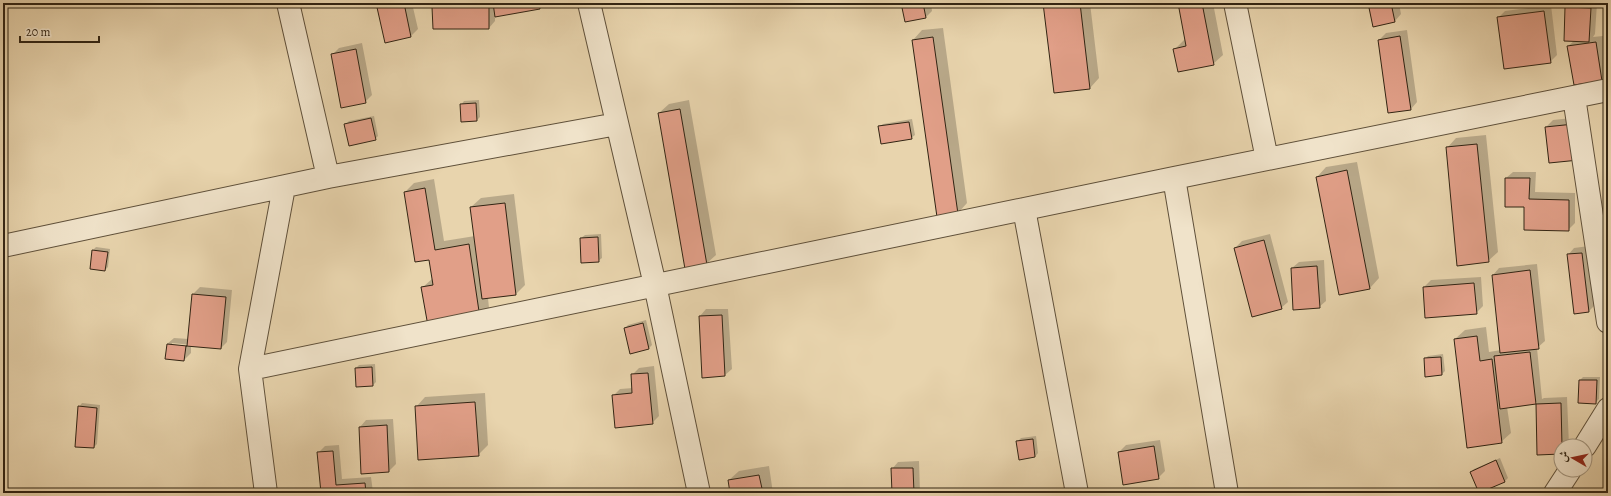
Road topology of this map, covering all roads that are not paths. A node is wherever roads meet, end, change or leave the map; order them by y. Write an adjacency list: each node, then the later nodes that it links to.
1 (288, 3): 8 (street)
2 (589, 3): 6 (street)
3 (1235, 3): 7 (street)
4 (1608, 90): 5 (street)
5 (1574, 97): 7 (street); 14 (street)
6 (617, 124): 8 (street); 13 (street)
7 (1267, 159): 9 (street)
8 (328, 177): 10 (street)
9 (1174, 178): 11 (street); 22 (street)
10 (284, 187): 12 (street); 15 (street)
11 (1024, 209): 13 (street); 21 (street)
12 (3, 246)
13 (655, 285): 15 (street); 20 (street)
14 (1608, 322)
15 (250, 369): 19 (street)
16 (1608, 409): 17 (street)
17 (1590, 438)
18 (1565, 478): 23 (street)
19 (266, 493)
20 (699, 493)
21 (1077, 493)
22 (1227, 493)
23 (1555, 493)

